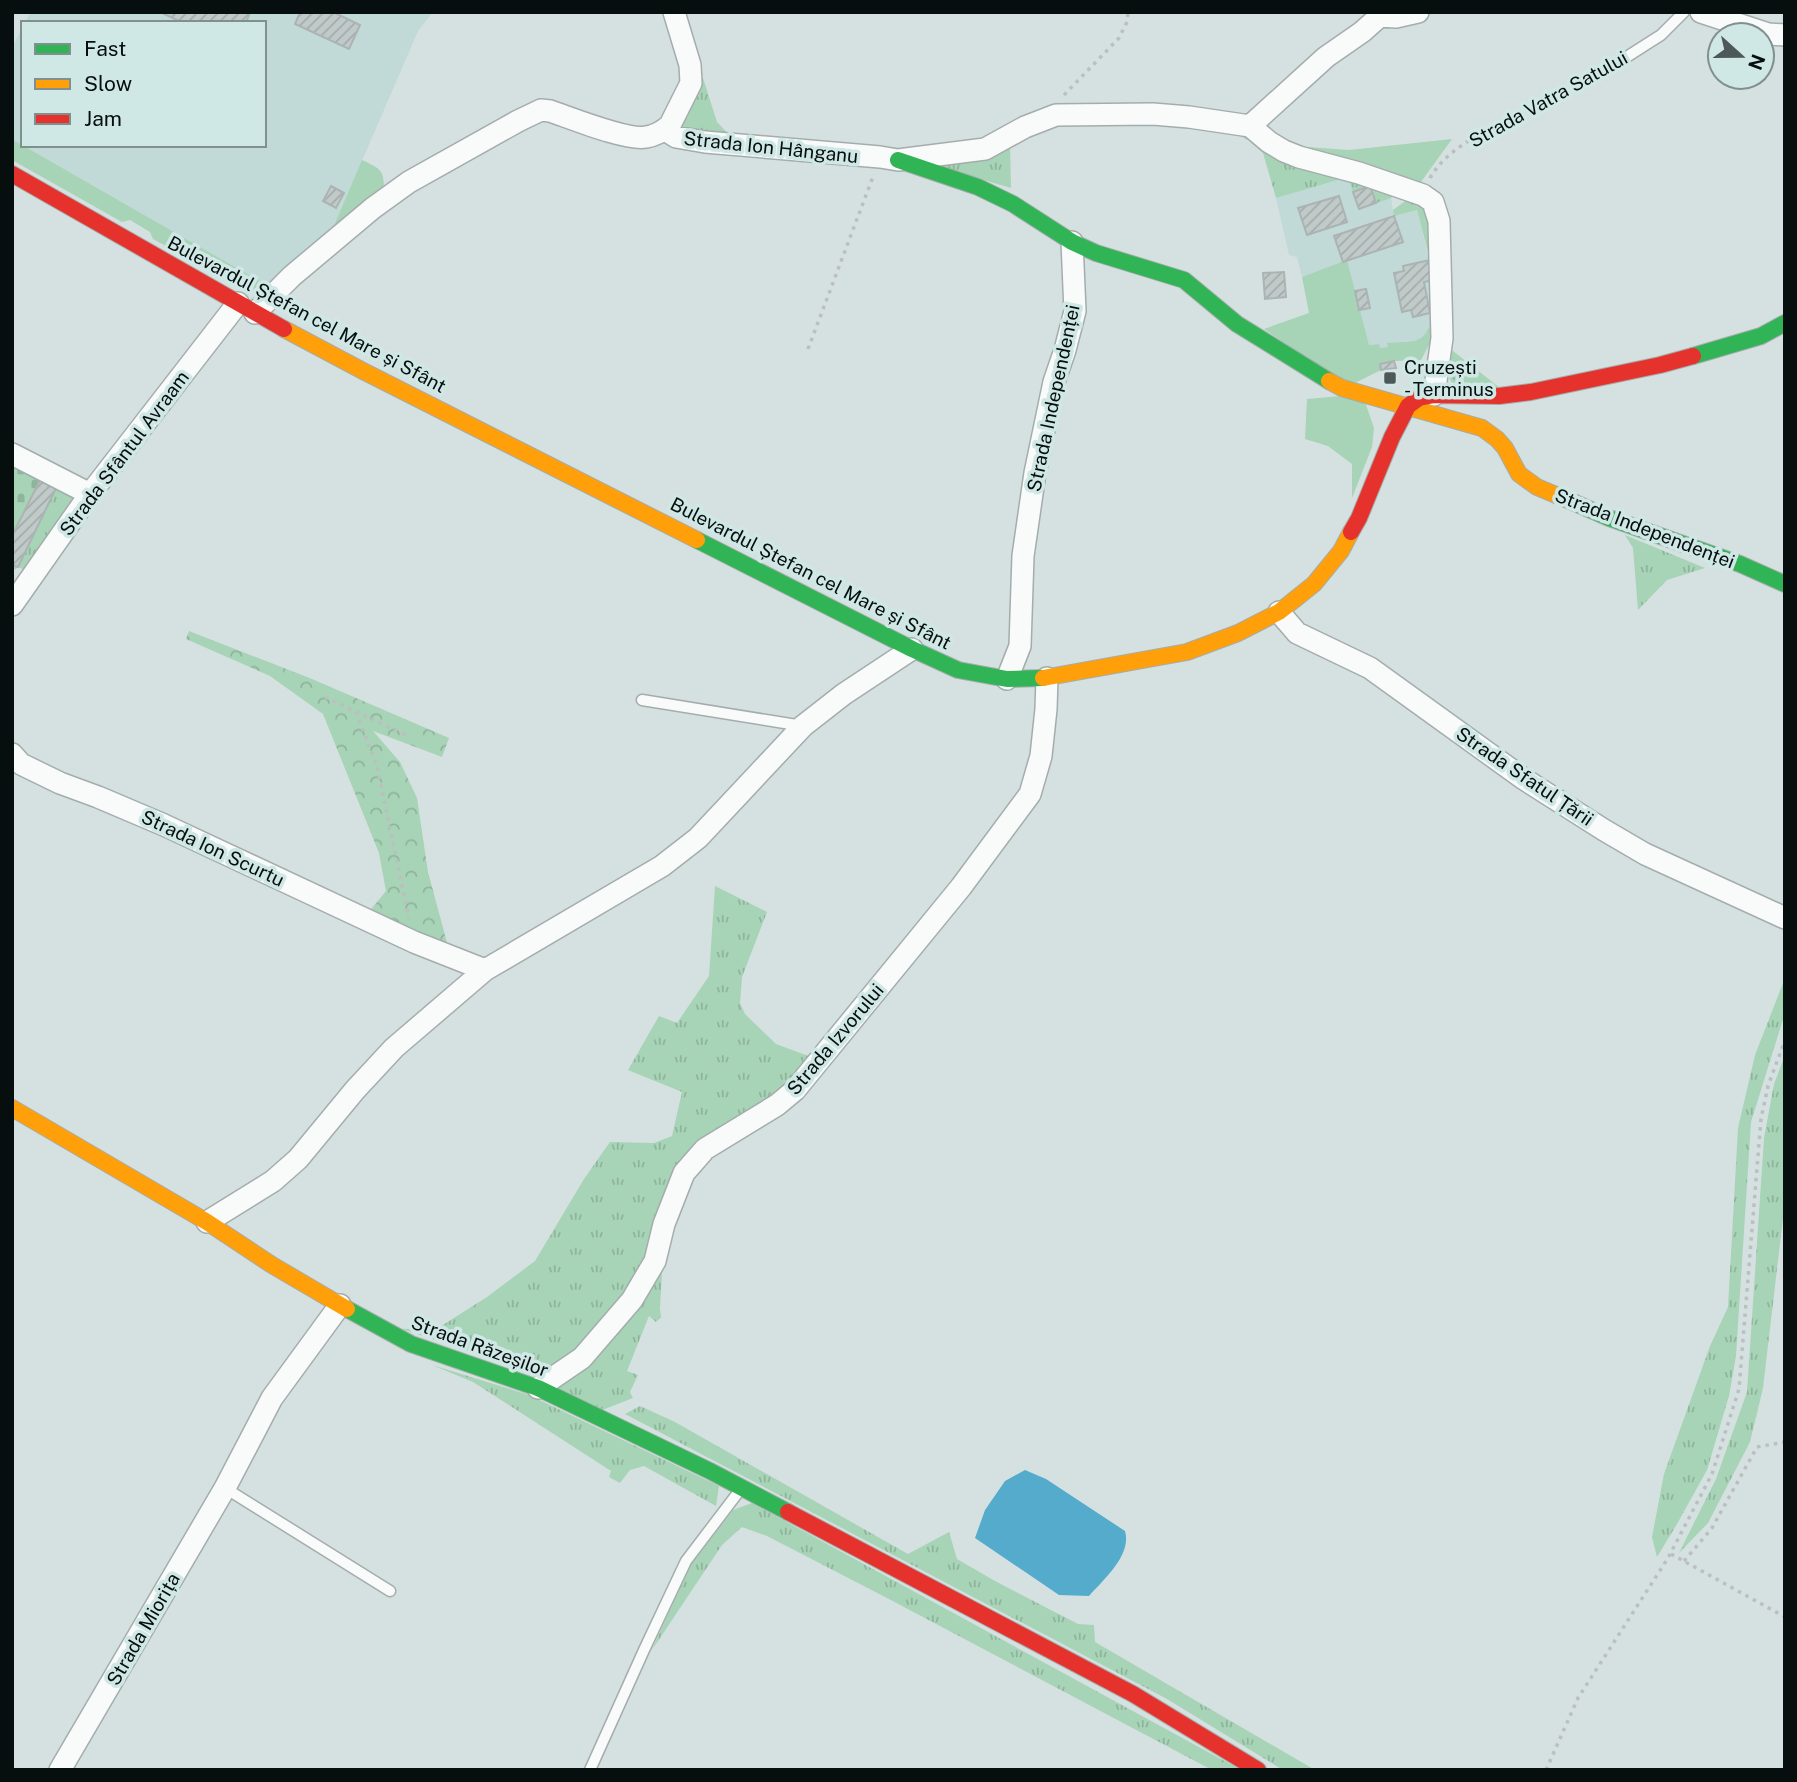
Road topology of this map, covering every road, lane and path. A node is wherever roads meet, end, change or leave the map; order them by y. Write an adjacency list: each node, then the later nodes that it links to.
1 (674, 12): 11 (street)
2 (1128, 12): 9 (path)
3 (1418, 12): 6 (street)
4 (1684, 12): 8 (lane, Strada Vatra Satului)
5 (1701, 12): 7 (street)
6 (1379, 14): 10 (street)
7 (1785, 35)
8 (1614, 65): 14 (path, Strada Vatra Satului)
9 (1056, 115): 10 (street, Strada Ion Hânganu); 12 (street, Strada Ion Hânganu)
10 (1250, 127): 14 (street)
11 (664, 130): 12 (street, Strada Ion Hânganu); 16 (street, Strada Sfântul Avraam)
12 (889, 159): 15 (street, Strada Independenței); 18 (path, Strada Ion Hânganu)
13 (12, 174): 16 (street, Bulevardul Ștefan cel Mare și Sfânt)
14 (1423, 195): 19 (street)
15 (1072, 242): 20 (street, Strada Independenței); 27 (street, Strada Independenței)
16 (246, 308): 22 (street, Strada Sfântul Avraam); 26 (street, Bulevardul Ștefan cel Mare și Sfânt)
17 (1785, 323): 19 (street)
18 (808, 349)
19 (1434, 395): 20 (street)
20 (1408, 406): 23 (street, Strada Independenței); 25 (street, Bulevardul Ștefan cel Mare și Sfânt)
21 (12, 454): 22 (street)
22 (90, 494): 24 (street, Strada Sfântul Avraam)
23 (1785, 584)
24 (12, 605)
25 (1279, 612): 28 (street, Bulevardul Ștefan cel Mare și Sfânt); 35 (street, Strada Sfatul Țării)
26 (912, 649): 27 (street, Bulevardul Ștefan cel Mare și Sfânt); 32 (street)
27 (1007, 678): 28 (street, Bulevardul Ștefan cel Mare și Sfânt)
28 (1047, 678): 42 (street, Strada Izvorului)
29 (325, 698): 31 (path)
30 (642, 700): 32 (lane)
31 (356, 712): 33 (path); 36 (path)
32 (803, 726): 37 (street)
33 (406, 735)
34 (12, 754): 36 (street, Strada Ion Scurtu)
35 (1785, 918)
36 (414, 942): 37 (street, Strada Ion Scurtu)
37 (485, 970): 40 (street)
38 (1785, 1040): 46 (path)
39 (12, 1108): 40 (street, Strada Răzeșilor)
40 (207, 1222): 41 (street, Strada Răzeșilor)
41 (340, 1306): 42 (street, Strada Răzeșilor); 45 (street, Strada Miorița)
42 (538, 1388): 44 (street, Strada Răzeșilor)
43 (1785, 1443): 47 (path)
44 (742, 1487): 51 (lane); 52 (street, Strada Răzeșilor)
45 (225, 1488): 48 (lane); 50 (street, Strada Miorița)
46 (1671, 1554): 47 (path); 53 (path)
47 (1684, 1561): 49 (path)
48 (390, 1591)
49 (1785, 1617)
50 (60, 1770)
51 (590, 1770)
52 (1258, 1770)
53 (1546, 1770)

